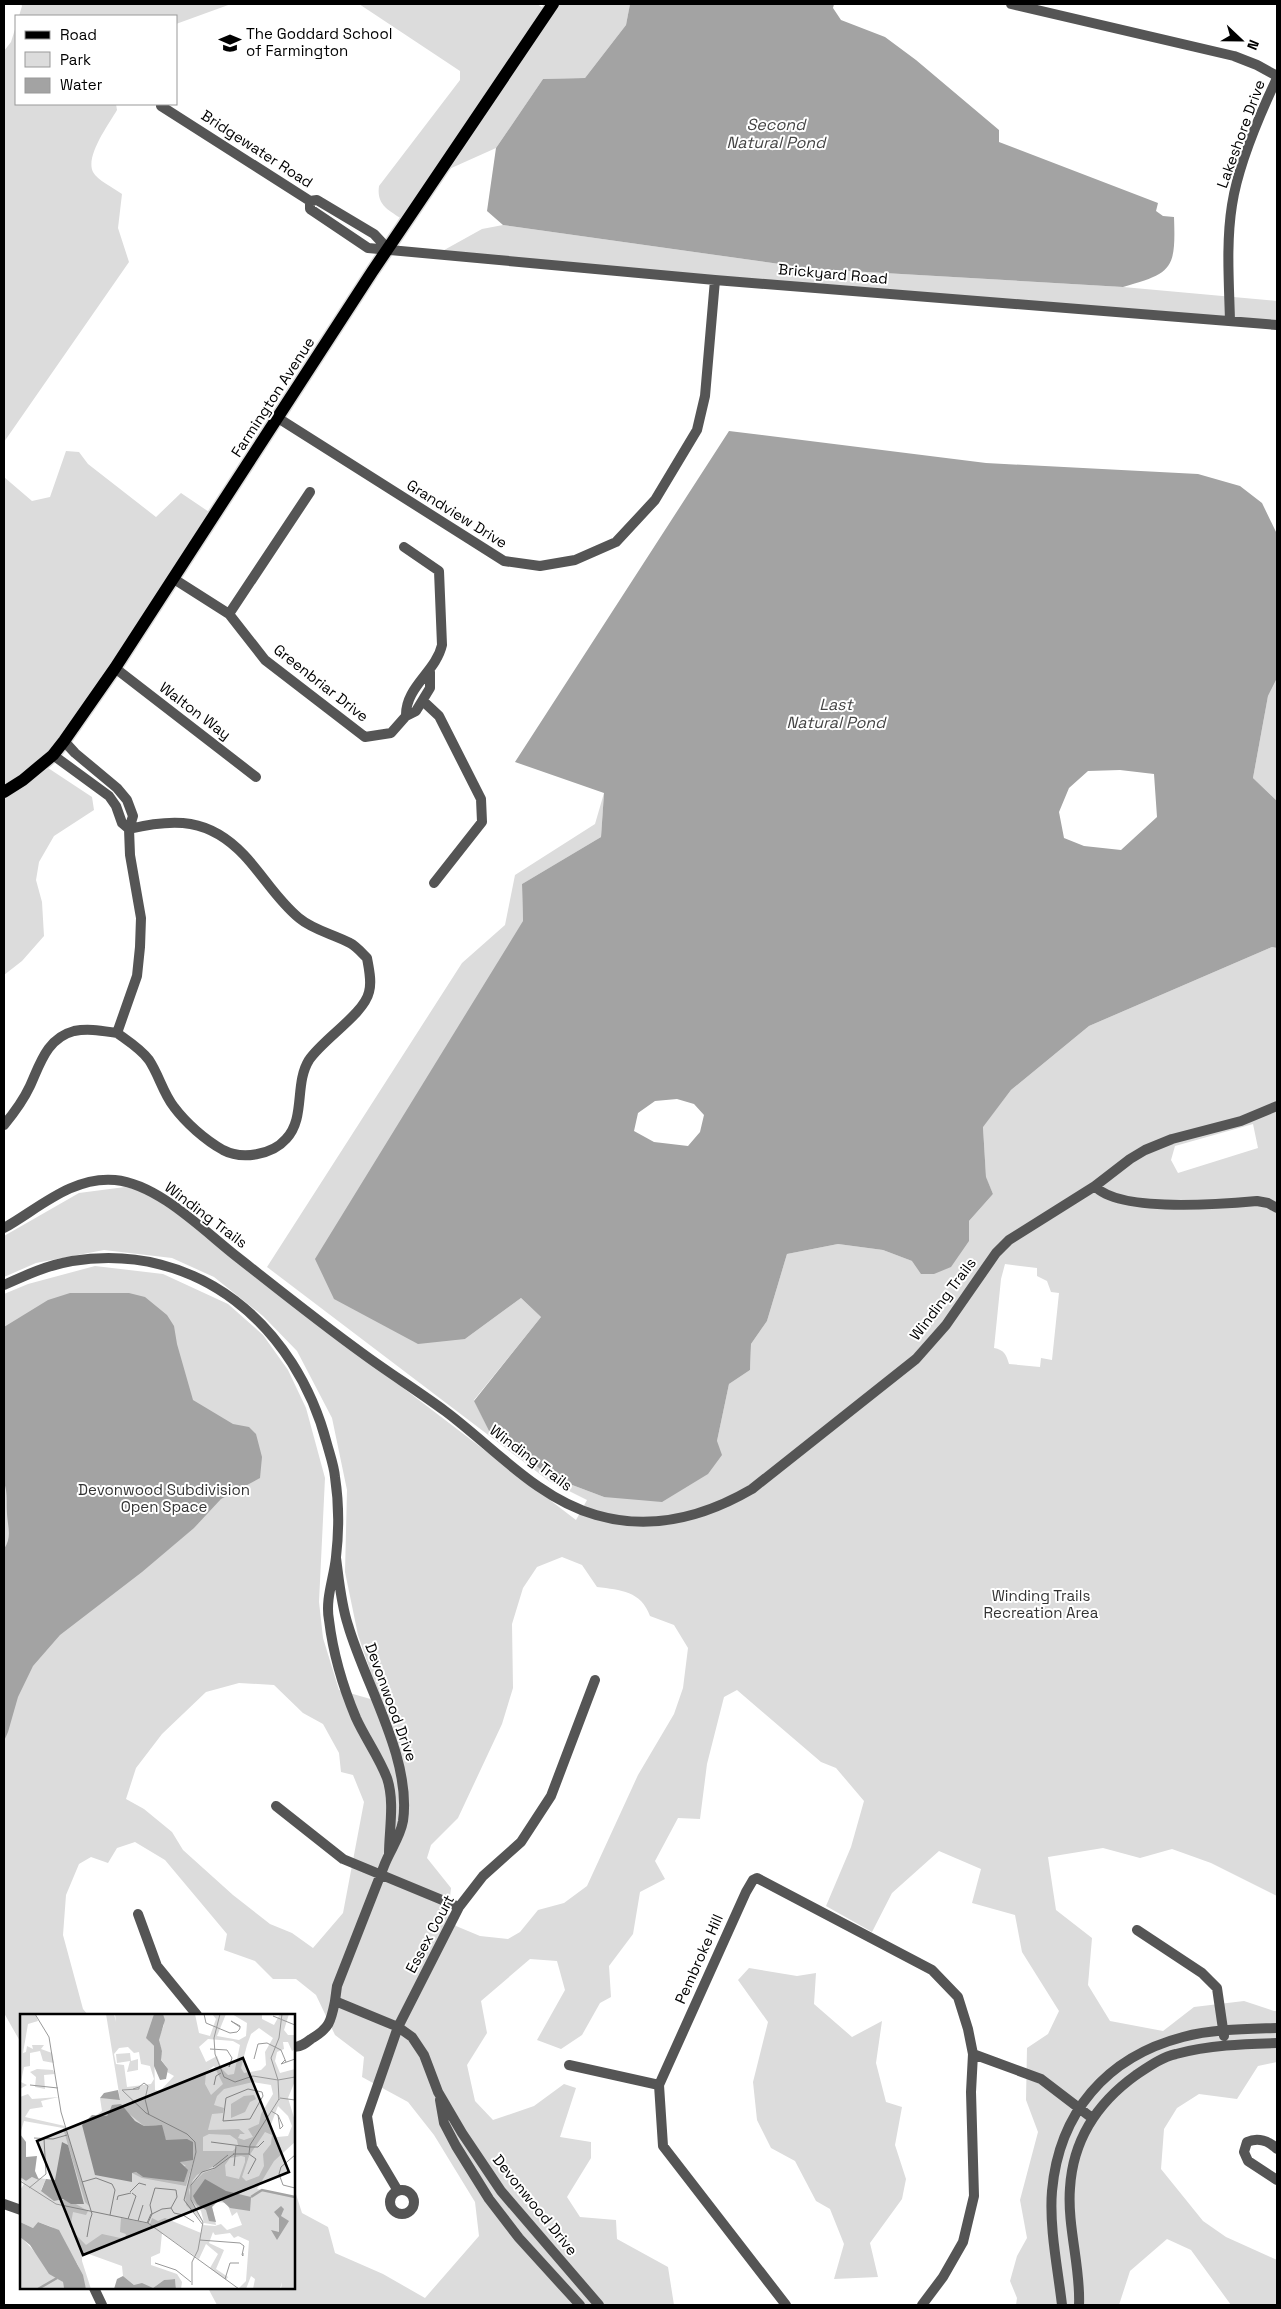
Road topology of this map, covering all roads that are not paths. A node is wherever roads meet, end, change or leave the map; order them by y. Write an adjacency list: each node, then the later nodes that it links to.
1 (553, 4): 5 (main road, Farmington Avenue)
2 (1010, 4): 3 (street, Lakeshore Drive)
3 (1277, 77): 7 (street, Lakeshore Drive)
4 (162, 106): 5 (street, Bridgewater Road)
5 (388, 249): 6 (street, Brickyard Road); 9 (main road, Farmington Avenue)
6 (715, 280): 7 (street, Brickyard Road); 9 (street, Grandview Drive)
7 (1230, 321): 8 (street, Brickyard Road)
8 (1277, 325)
9 (278, 418): 12 (main road, Farmington Avenue)
10 (310, 492): 13 (street)
11 (404, 547): 15 (street, Greenbriar Drive)
12 (174, 579): 13 (street, Greenbriar Drive); 14 (main road, Farmington Avenue)
13 (229, 614): 17 (street, Greenbriar Drive)
14 (115, 668): 18 (main road, Farmington Avenue); 20 (street, Walton Way)
15 (430, 672): 16 (street, Greenbriar Drive); 17 (street, Greenbriar Drive)
16 (423, 701): 17 (street, Greenbriar Drive); 23 (street)
17 (406, 716)
18 (64, 741): 19 (main road, Farmington Avenue); 22 (street)
19 (53, 755): 21 (main road, Farmington Avenue); 22 (street)
20 (256, 777)
21 (4, 792)
22 (129, 828): 24 (street); 24 (street)
23 (434, 883)
24 (117, 1033): 26 (street)
25 (1277, 1106): 27 (street, Winding Trails)
26 (4, 1125)
27 (1095, 1186): 28 (street); 29 (street, Winding Trails)
28 (1277, 1208)
29 (4, 1228)
30 (4, 1285): 31 (street, Devonwood Drive)
31 (336, 1558): 34 (street, Devonwood Drive); 34 (street, Devonwood Drive)
32 (595, 1680): 36 (street, Essex Court)
33 (276, 1806): 35 (street)
34 (389, 1854): 35 (street, Devonwood Drive)
35 (381, 1874): 36 (street); 39 (street, Devonwood Drive)
36 (459, 1908): 41 (street, Essex Court)
37 (138, 1914): 40 (street)
38 (1137, 1930): 43 (street)
39 (335, 2001): 41 (street, Devonwood Drive); 46 (street)
40 (196, 2014)
41 (398, 2026): 50 (street, Devonwood Drive); 55 (street, Essex Court)
42 (1277, 2028): 43 (street)
43 (1224, 2030): 45 (street); 51 (street)
44 (1277, 2043): 45 (street)
45 (1225, 2044): 52 (street)
46 (295, 2047)
47 (973, 2054): 49 (street, Pembroke Hill); 51 (street); 63 (street, Pembroke Hill)
48 (569, 2064): 49 (street)
49 (659, 2085): 62 (street, Pembroke Hill)
50 (438, 2092): 60 (street, Devonwood Drive); 61 (street, Devonwood Drive)
51 (1078, 2107): 52 (street); 64 (street)
52 (1092, 2118): 65 (street)
53 (1277, 2148): 54 (street)
54 (1277, 2180)
55 (398, 2191)
56 (4, 2204): 57 (street)
57 (20, 2210)
58 (94, 2289): 59 (street)
59 (102, 2305)
60 (580, 2305)
61 (599, 2305)
62 (786, 2305)
63 (922, 2305)
64 (1062, 2305)
65 (1079, 2305)

